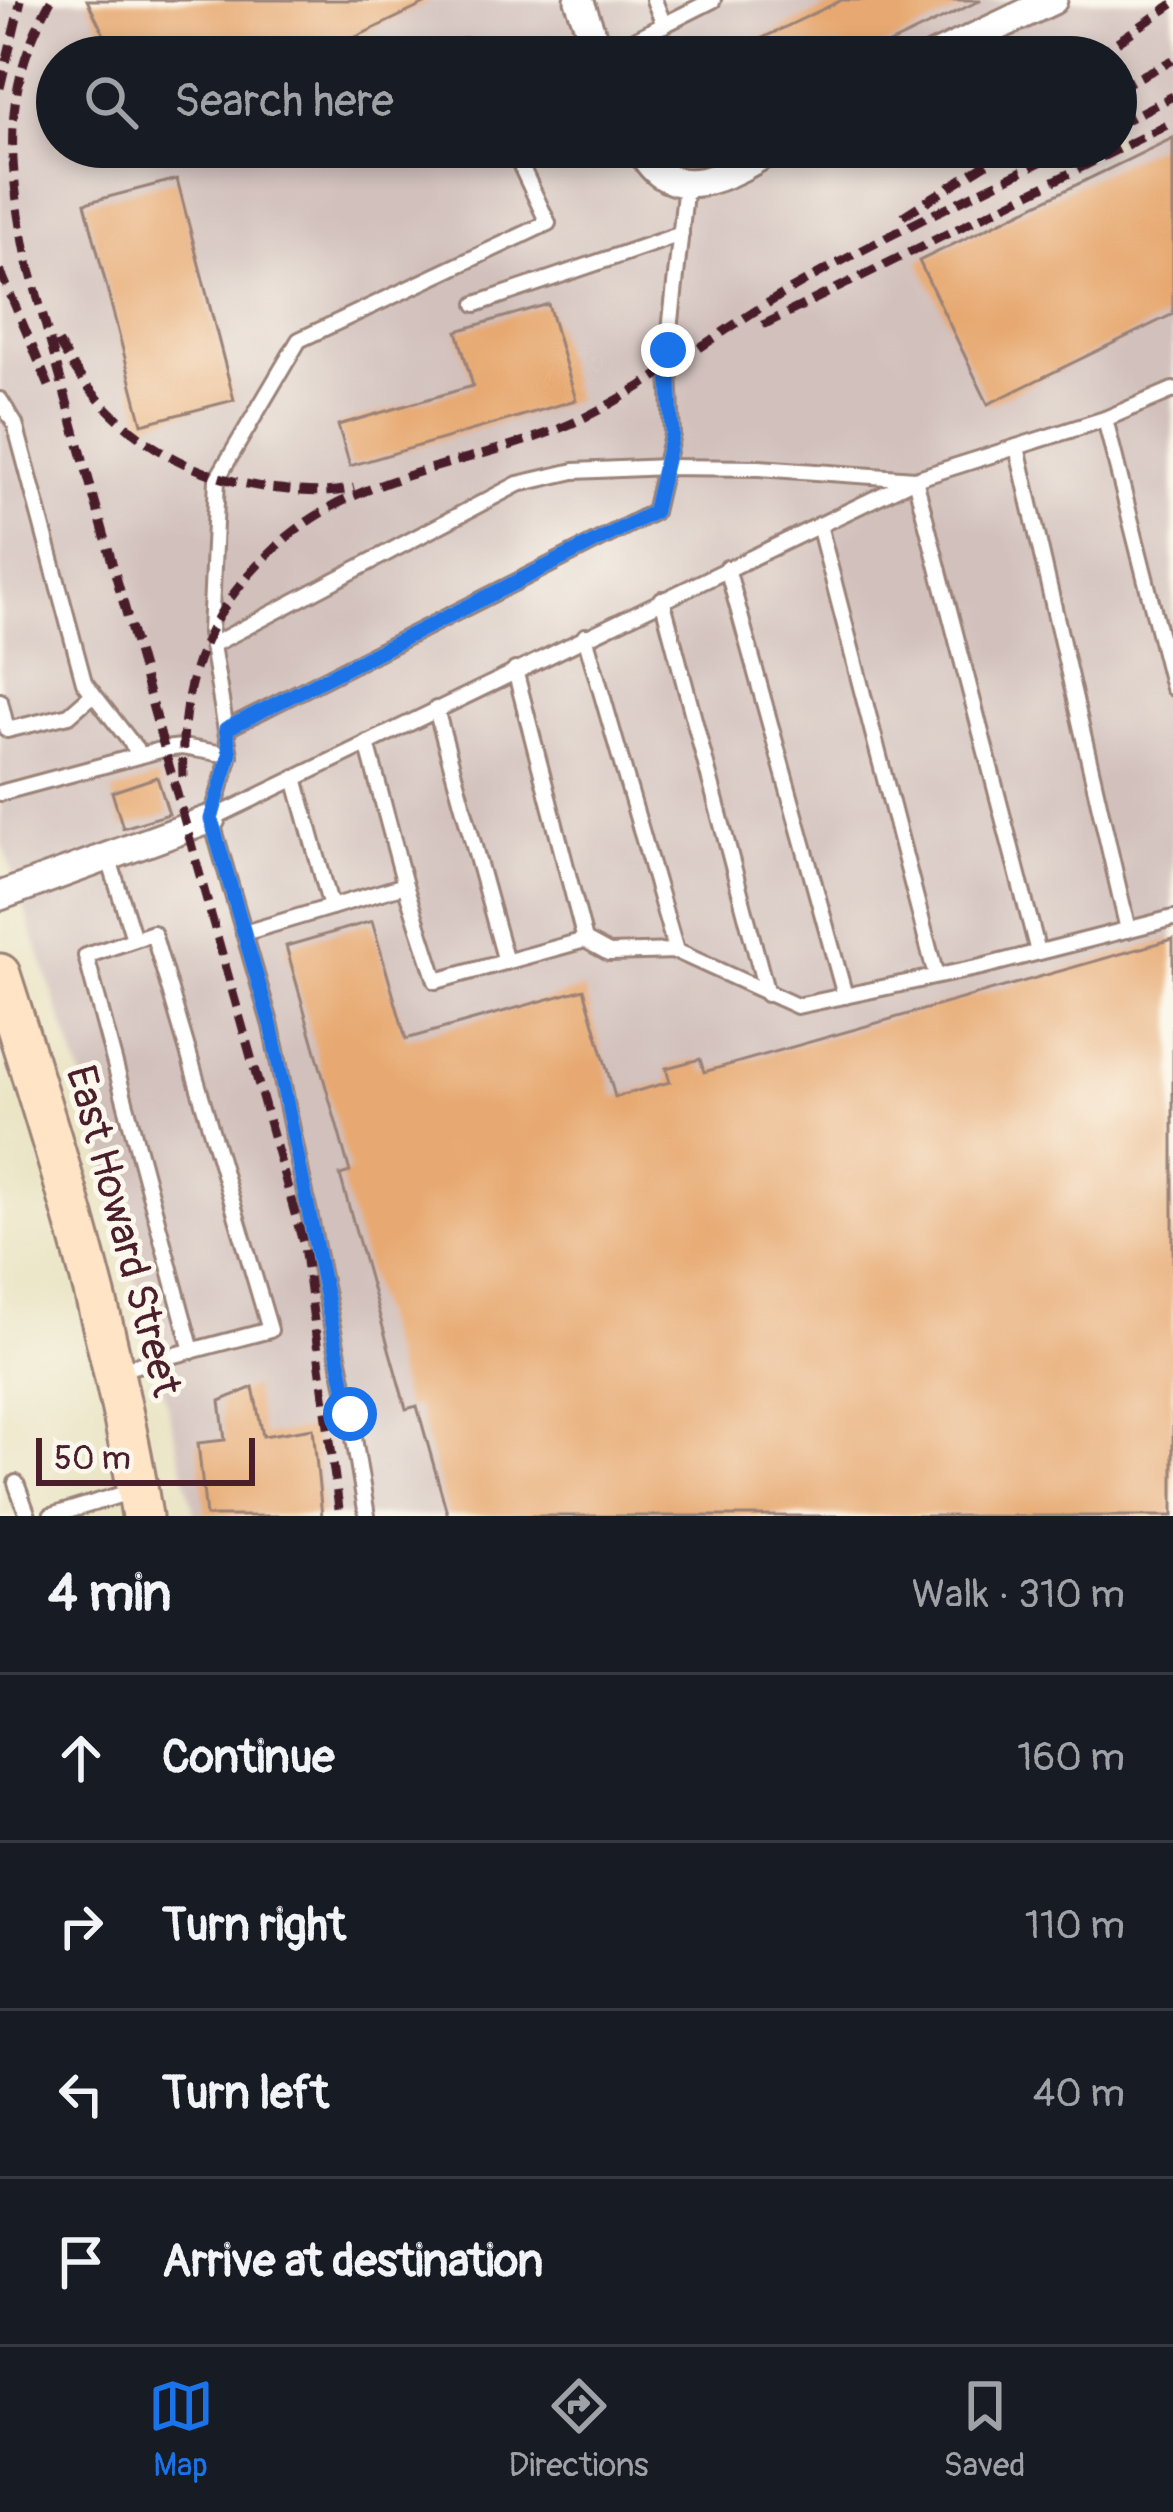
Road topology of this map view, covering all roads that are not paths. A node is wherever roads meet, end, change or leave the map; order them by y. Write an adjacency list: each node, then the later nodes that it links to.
1 (579, 0): 6 (street)
2 (654, 0): 5 (lane)
3 (713, 0): 5 (lane)
4 (1053, 0): 8 (street)
5 (664, 25): 7 (lane)
6 (592, 36)
7 (642, 36)
8 (977, 36)
9 (522, 168): 25 (lane)
10 (651, 168): 12 (street)
11 (738, 168): 12 (street)
12 (686, 184): 13 (lane)
13 (681, 234): 14 (lane); 19 (lane)
14 (476, 304)
15 (1173, 390): 17 (lane)
16 (0, 400): 28 (lane)
17 (1105, 419): 18 (lane); 27 (lane)
18 (1017, 447): 20 (lane); 43 (lane)
19 (666, 467): 20 (lane); 25 (lane); 31 (lane)
20 (915, 479): 21 (lane); 48 (lane)
21 (819, 525): 22 (lane); 50 (lane)
22 (728, 568): 23 (lane); 53 (lane)
23 (662, 599): 24 (lane); 51 (lane)
24 (585, 636): 26 (lane); 47 (lane)
25 (212, 645): 31 (lane)
26 (514, 670): 30 (lane); 46 (lane)
27 (1173, 688)
28 (93, 694): 29 (lane); 33 (lane)
29 (0, 701)
30 (436, 709): 32 (lane); 49 (lane)
31 (226, 729): 34 (lane)
32 (367, 742): 35 (lane); 39 (lane)
33 (140, 754): 34 (lane); 36 (lane)
34 (230, 754): 37 (lane)
35 (295, 778): 37 (lane); 41 (lane)
36 (0, 793)
37 (211, 819): 38 (street); 44 (lane)
38 (108, 856): 40 (street); 45 (lane)
39 (405, 885): 41 (lane); 49 (lane)
40 (0, 896)
41 (331, 907): 44 (lane)
42 (1173, 917): 43 (lane)
43 (1128, 930): 48 (lane)
44 (244, 933): 60 (lane)
45 (134, 939): 54 (lane); 54 (lane)
46 (585, 940): 47 (lane); 49 (lane)
47 (676, 951): 51 (lane)
48 (1037, 952): 50 (lane)
49 (506, 962)
50 (936, 976): 53 (lane)
51 (767, 994): 53 (lane)
52 (3, 996): 55 (main road, East Howard Street)
53 (845, 996)
54 (192, 1351): 55 (lane)
55 (114, 1371): 57 (main road, East Howard Street)
56 (16, 1483): 58 (lane)
57 (140, 1503): 59 (lane)
58 (28, 1516)
59 (51, 1516)
60 (367, 1516)

